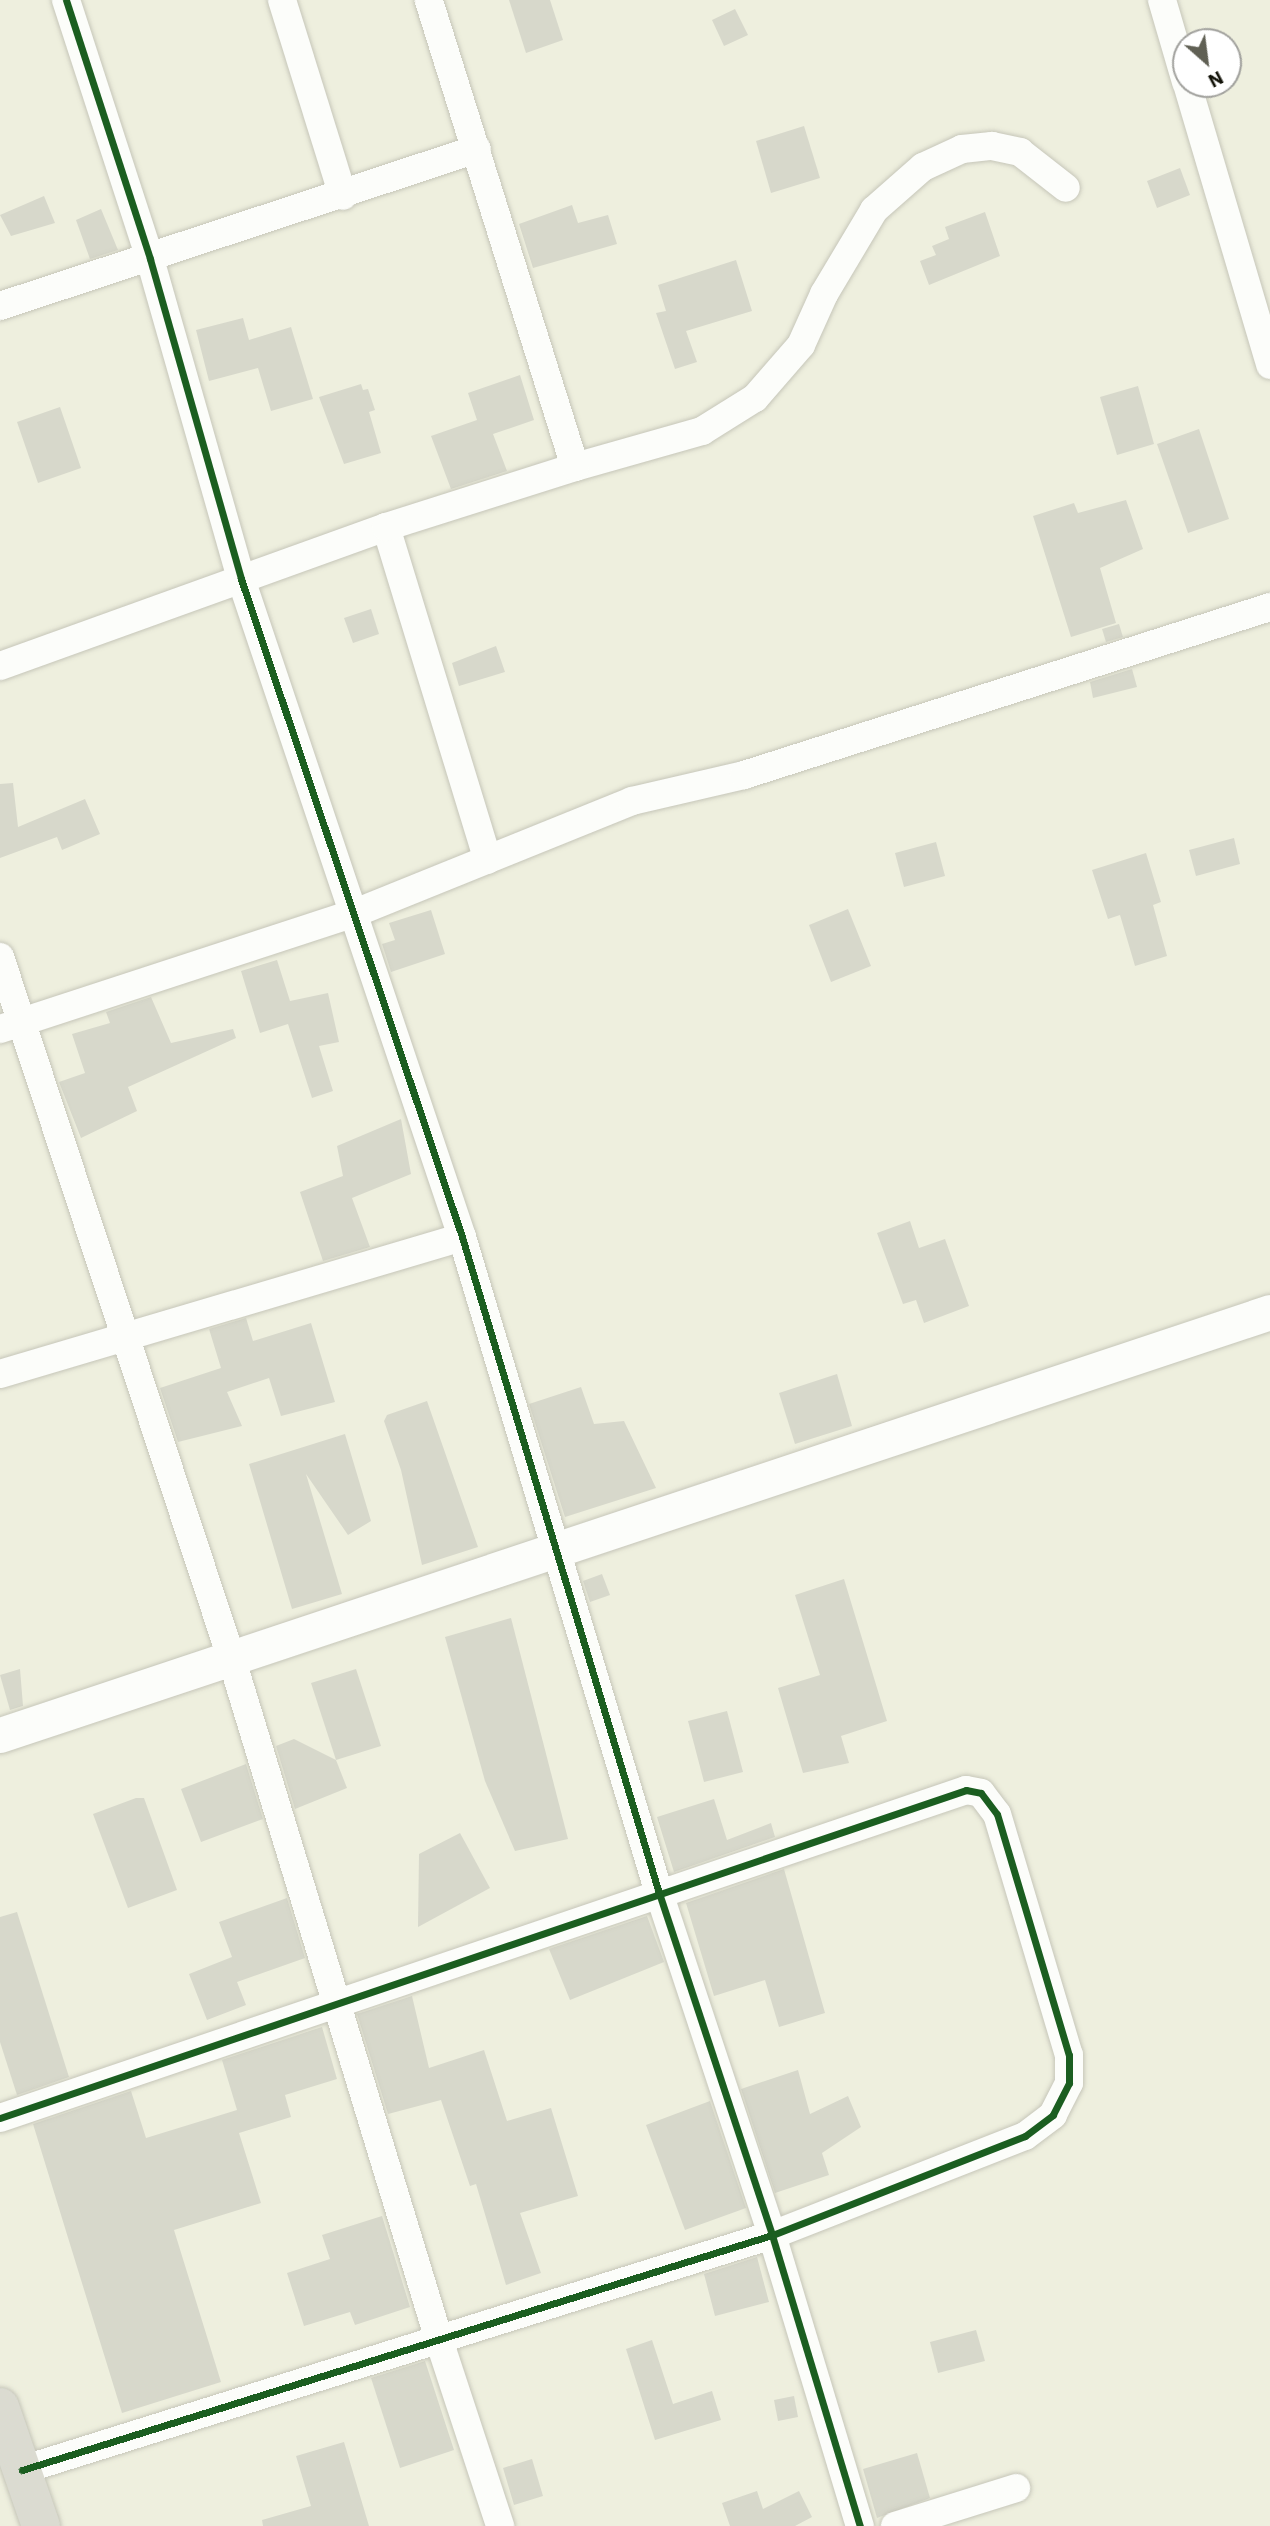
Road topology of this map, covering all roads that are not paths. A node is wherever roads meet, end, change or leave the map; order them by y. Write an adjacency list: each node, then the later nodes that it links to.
1 (66, 0): 10 (street)
2 (282, 0): 9 (street)
3 (429, 0): 7 (street)
4 (1161, 0): 5 (street)
5 (1172, 37)
6 (1190, 98): 12 (street)
7 (477, 149): 9 (street); 13 (street)
8 (1066, 188): 13 (street)
9 (343, 196): 10 (street)
10 (150, 259): 11 (street); 15 (street)
11 (0, 306)
12 (1270, 365)
13 (575, 467): 14 (street)
14 (386, 527): 15 (street); 18 (street)
15 (241, 579): 17 (street); 19 (street)
16 (1270, 607): 18 (street)
17 (0, 666)
18 (488, 860): 19 (street)
19 (355, 913): 21 (street); 22 (street)
20 (0, 957): 21 (street)
21 (11, 1026): 24 (street)
22 (462, 1237): 24 (street); 26 (street)
23 (1270, 1312): 26 (street)
24 (121, 1336): 25 (street); 27 (street)
25 (0, 1374)
26 (558, 1548): 27 (street); 29 (street)
27 (231, 1657): 28 (street); 30 (street)
28 (0, 1735)
29 (658, 1891): 30 (street); 32 (street); 32 (street)
30 (338, 2001): 31 (street); 33 (street)
31 (0, 2118)
32 (772, 2235): 33 (street); 39 (street)
33 (439, 2340): 35 (street); 38 (street)
34 (0, 2407): 35 (highway)
35 (22, 2470): 37 (highway)
36 (1016, 2488): 40 (street)
37 (41, 2526)
38 (500, 2526)
39 (860, 2526)
40 (895, 2526)

